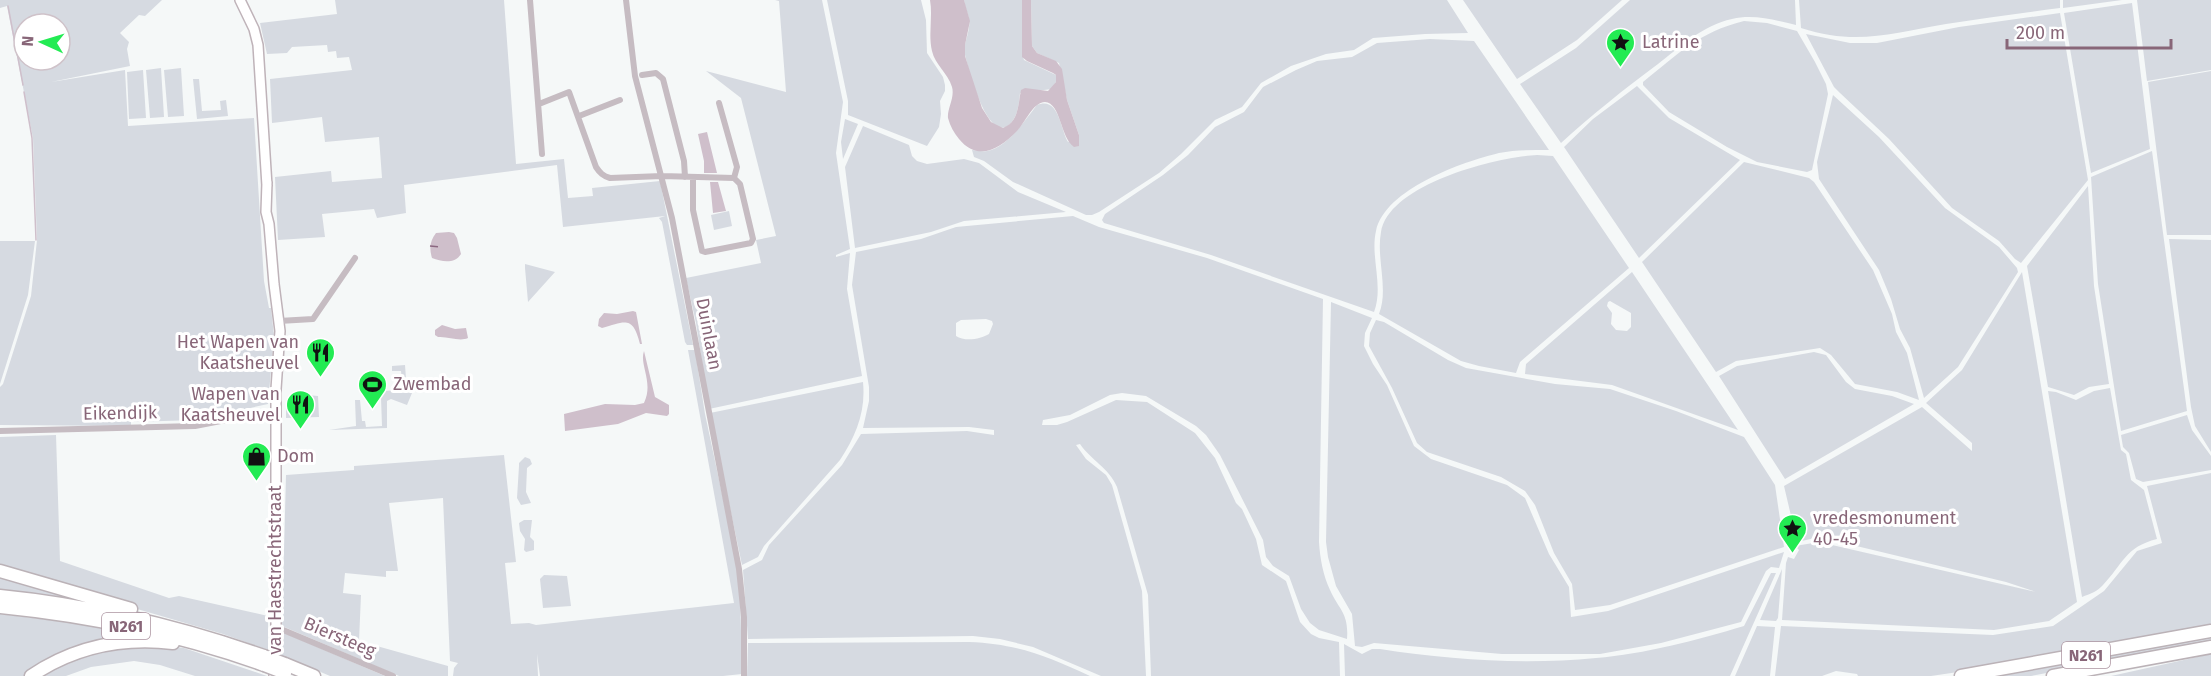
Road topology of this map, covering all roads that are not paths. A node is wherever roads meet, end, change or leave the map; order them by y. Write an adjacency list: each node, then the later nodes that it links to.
1 (240, 0): 15 (street, van Haestrechtstraat)
2 (530, 0): 7 (street)
3 (626, 0): 10 (street, Duinlaan)
4 (642, 75): 11 (street)
5 (620, 100): 8 (street)
6 (718, 103): 13 (street)
7 (539, 104): 8 (street); 9 (street)
8 (579, 116): 10 (street)
9 (542, 154)
10 (662, 176): 11 (street); 32 (street, Duinlaan)
11 (685, 177): 12 (street)
12 (693, 177): 13 (street); 13 (street)
13 (734, 178)
14 (355, 258): 15 (street)
15 (279, 321): 16 (street, van Haestrechtstraat)
16 (276, 412): 17 (street, Eikendijk); 22 (street, van Haestrechtstraat)
17 (0, 431)
18 (0, 571): 21 (highway, N261)
19 (0, 596): 21 (highway, N261)
20 (0, 607): 25 (highway, N261)
21 (168, 625): 26 (highway, N261)
22 (276, 627): 28 (street, van Haestrechtstraat); 31 (street, Biersteeg)
23 (2211, 631): 33 (highway, N261)
24 (2211, 647): 27 (highway, N261)
25 (249, 660): 26 (highway, N261); 29 (highway, N261)
26 (264, 660): 28 (highway, N261, bridge)
27 (2096, 669): 34 (highway, N261); 35 (highway, N261)
28 (284, 672): 30 (highway, N261)
29 (31, 676)
30 (314, 676)
31 (393, 676)
32 (744, 676)
33 (1961, 676)
34 (2054, 676)
35 (2080, 676)

